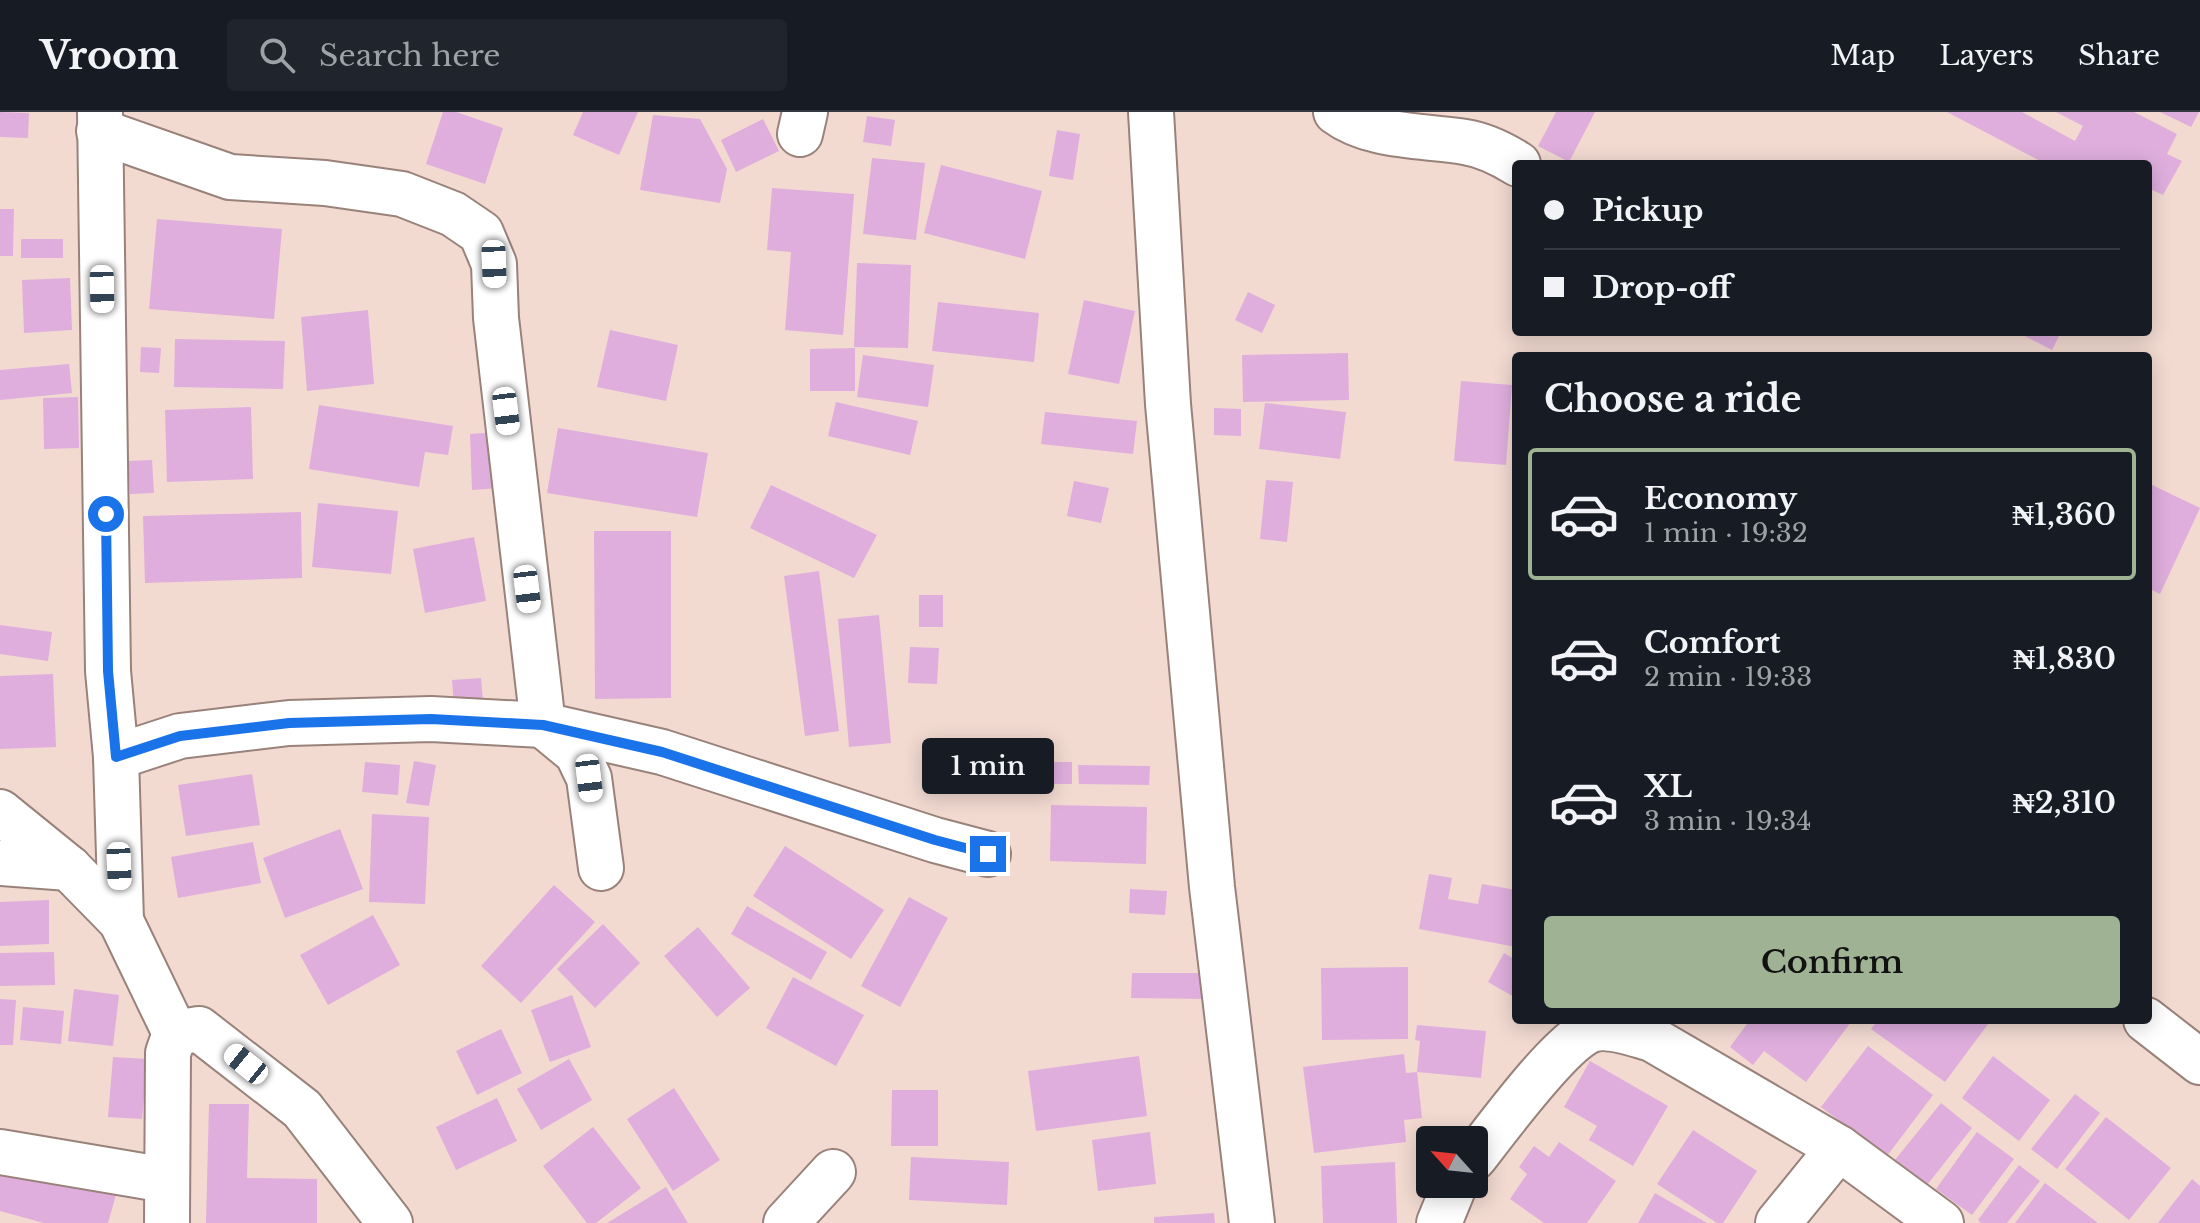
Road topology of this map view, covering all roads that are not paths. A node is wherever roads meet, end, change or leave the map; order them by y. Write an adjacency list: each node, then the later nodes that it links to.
1 (1151, 112): 25 (street)
2 (1336, 112): 4 (street)
3 (99, 122): 5 (street); 6 (street)
4 (1512, 160)
5 (543, 725): 6 (street); 8 (street); 11 (street)
6 (116, 757): 12 (street)
7 (0, 812): 10 (street)
8 (988, 854)
9 (0, 863): 10 (street)
10 (69, 868): 12 (street)
11 (601, 868)
12 (121, 921): 14 (street)
13 (2151, 1024): 15 (street)
14 (175, 1033): 20 (street); 23 (street)
15 (2200, 1062)
16 (1488, 1141): 17 (street)
17 (1839, 1148): 27 (street); 28 (street)
18 (0, 1152): 20 (street)
19 (833, 1172): 24 (street)
20 (166, 1180): 22 (street)
21 (1449, 1198): 26 (street)
22 (167, 1223)
23 (390, 1223)
24 (786, 1223)
25 (1252, 1223)
26 (1439, 1223)
27 (1778, 1223)
28 (1941, 1223)

